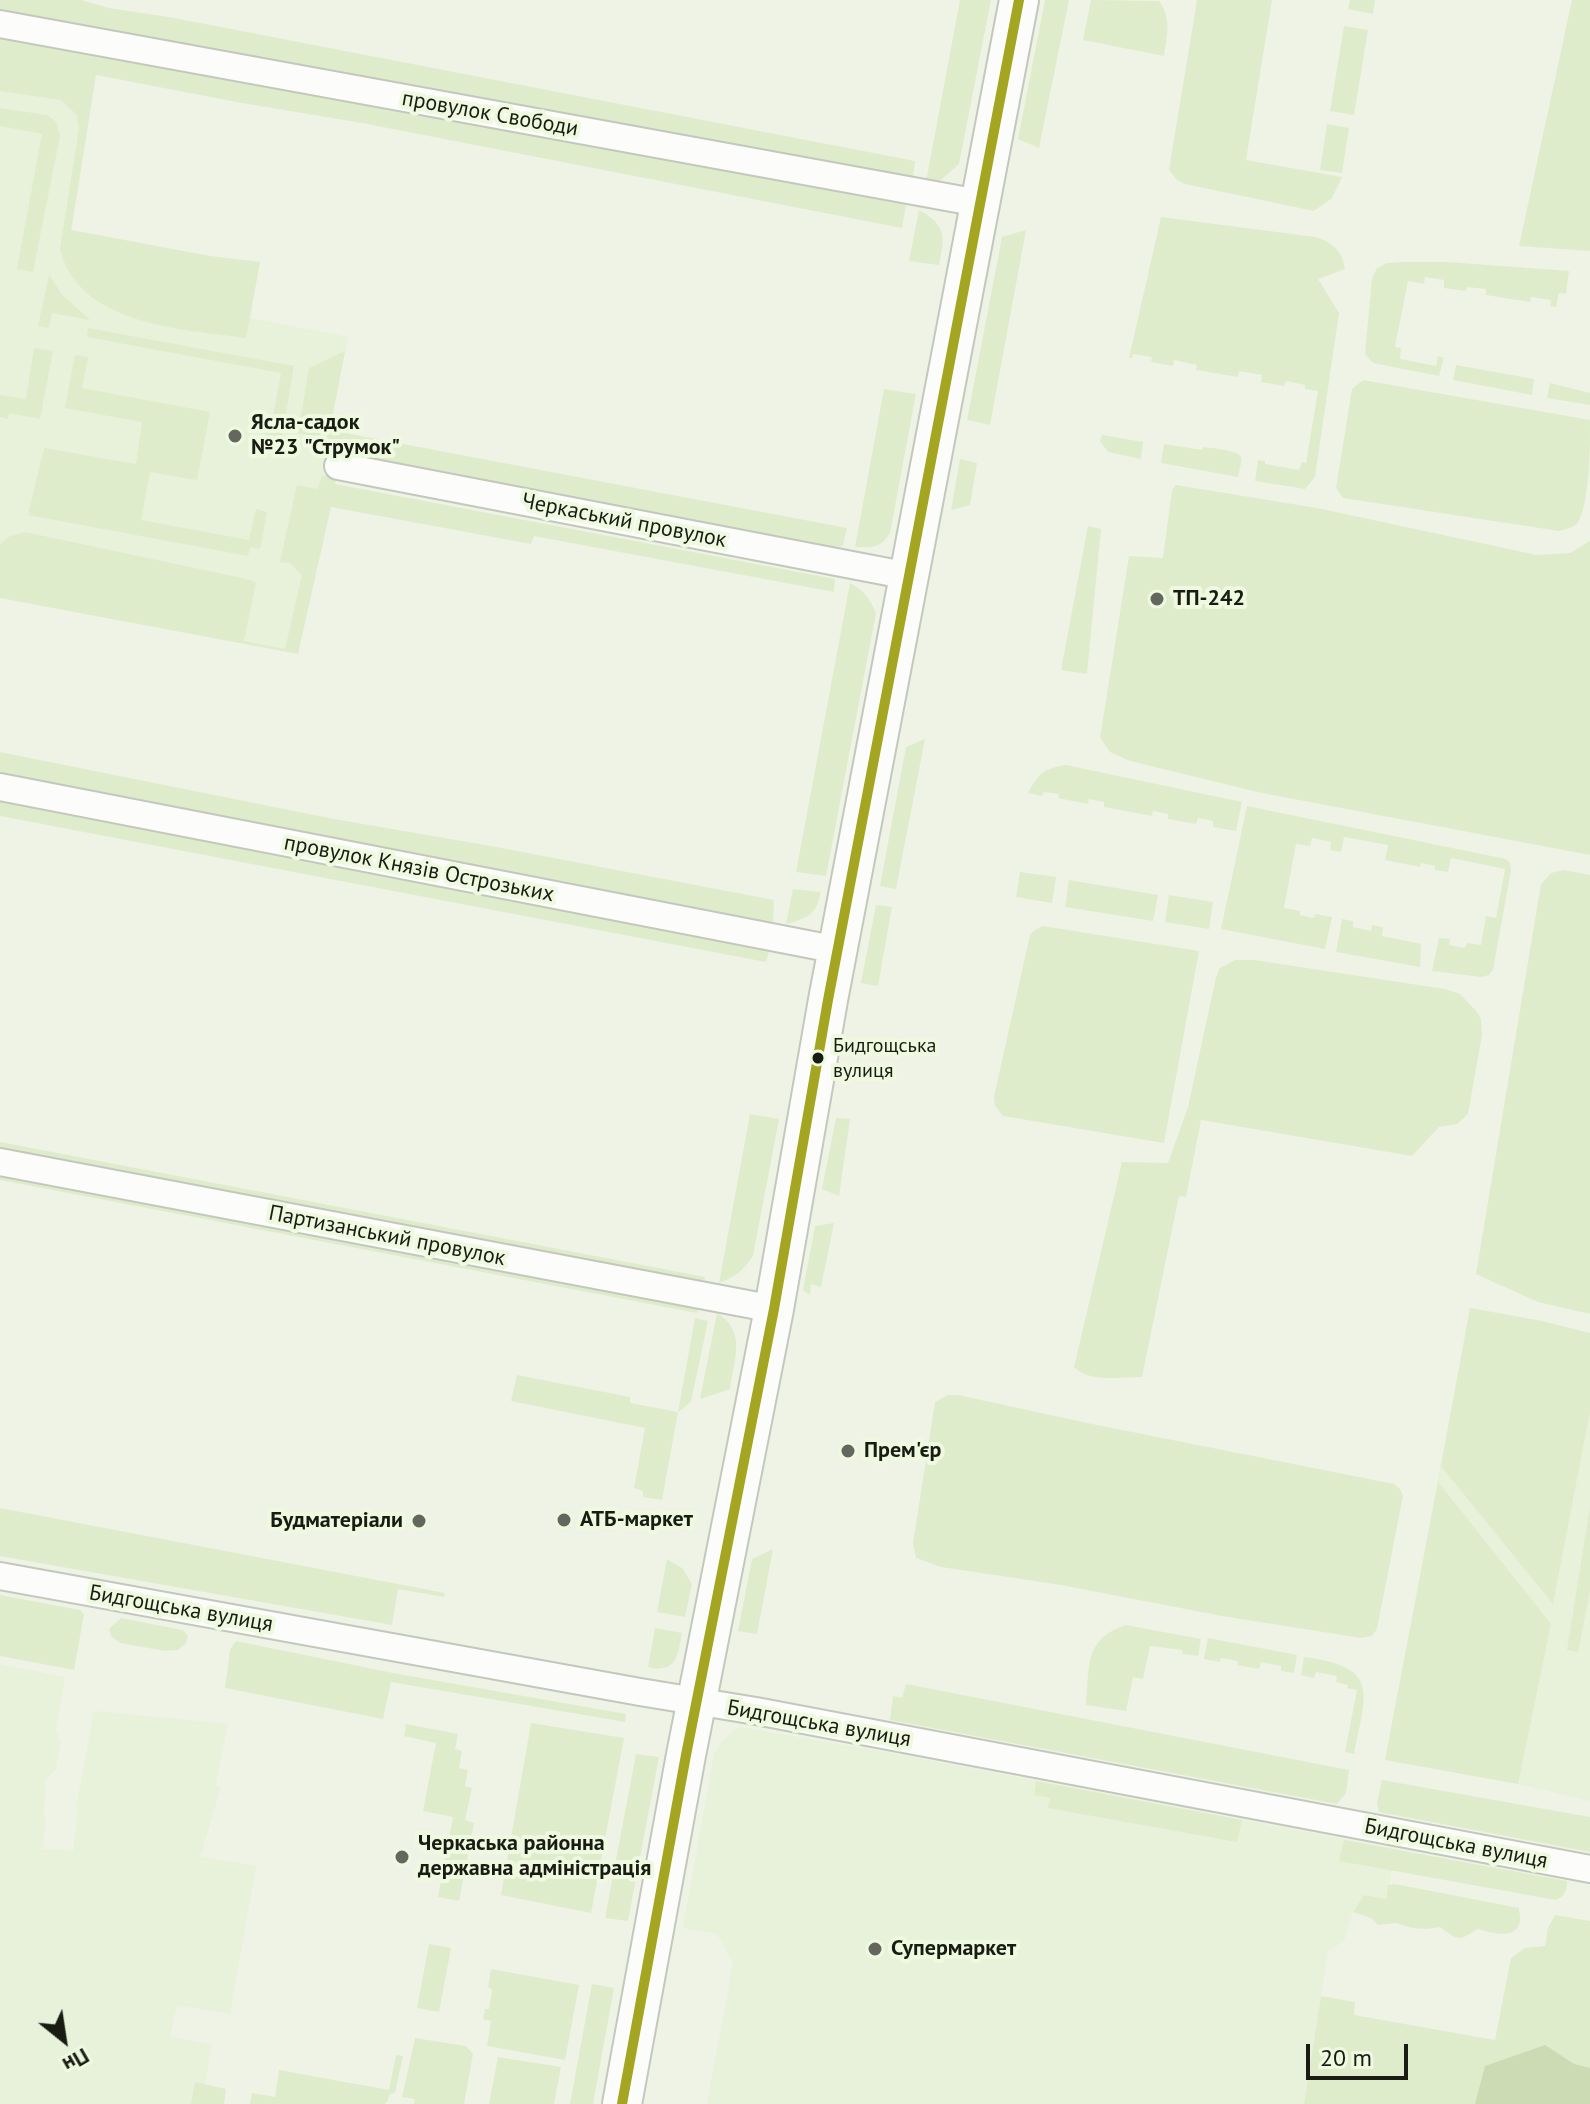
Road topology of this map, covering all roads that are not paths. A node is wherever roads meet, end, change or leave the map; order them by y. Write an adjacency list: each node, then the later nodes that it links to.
1 (1019, 0): 3 (main road)
2 (0, 24): 3 (street, провулок Свободи)
3 (979, 203): 5 (main road)
4 (338, 466): 5 (street, Черкаський провулок)
5 (909, 576): 7 (main road)
6 (0, 787): 7 (street, провулок Князів Острозьких)
7 (838, 950): 9 (main road)
8 (0, 1162): 9 (street, Партизанський провулок)
9 (774, 1309): 11 (main road)
10 (0, 1576): 11 (street, Бидгощська вулиця)
11 (697, 1702): 12 (street, Бидгощська вулиця); 13 (main road)
12 (1590, 1869)
13 (622, 2104)

